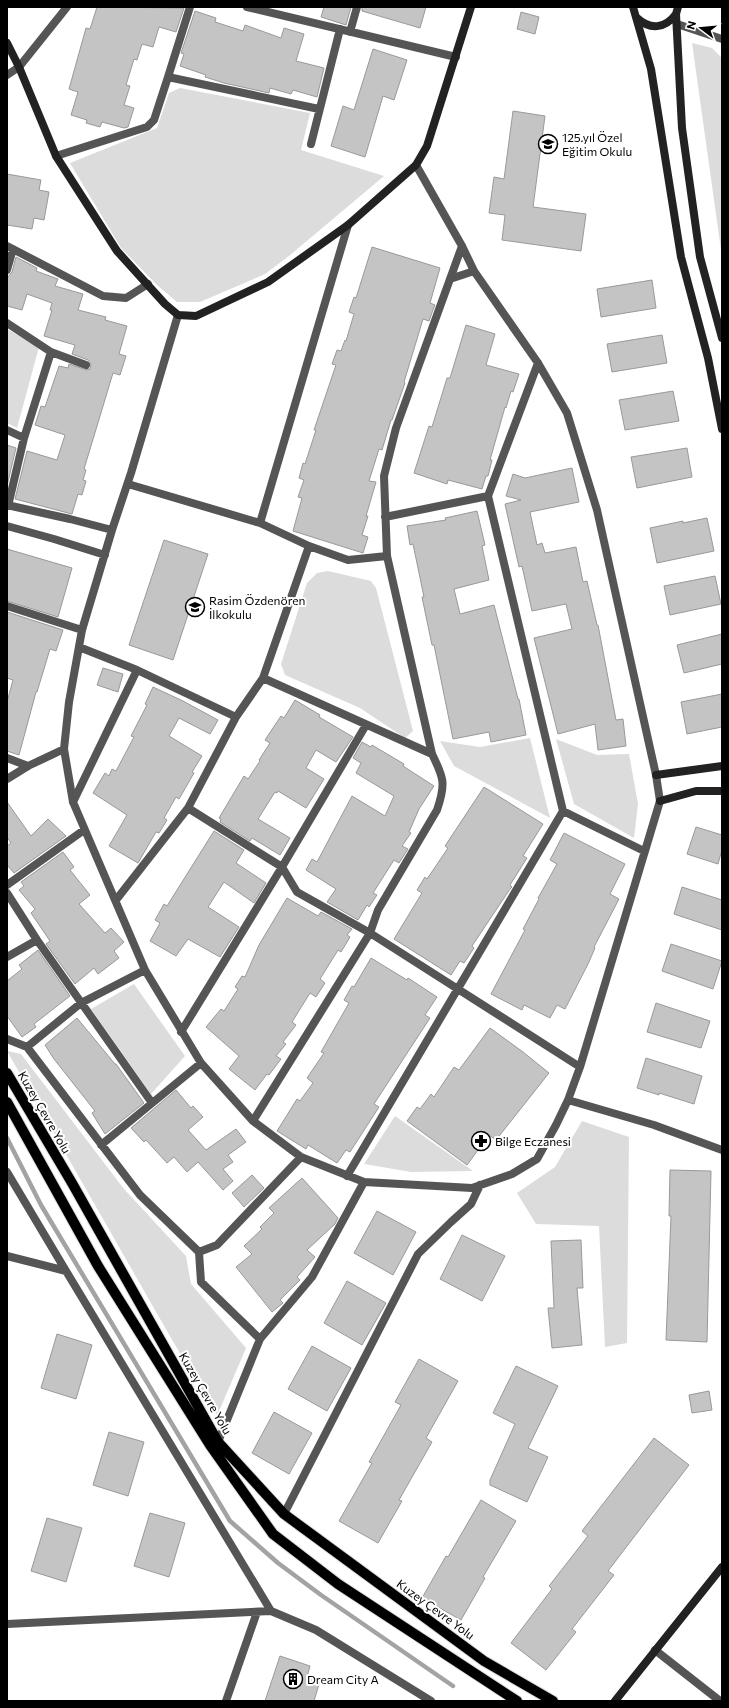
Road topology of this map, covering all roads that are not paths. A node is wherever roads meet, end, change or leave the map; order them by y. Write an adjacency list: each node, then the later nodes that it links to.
1 (67, 7): 15 (street)
2 (190, 7): 17 (street)
3 (247, 7): 10 (street)
4 (357, 7): 11 (street)
5 (471, 7): 14 (street)
6 (633, 7): 8 (street)
7 (677, 11): 8 (street); 9 (street)
8 (636, 17): 35 (street)
9 (677, 24): 12 (street); 31 (street)
10 (340, 29): 11 (street); 18 (street)
11 (350, 32): 14 (street)
12 (722, 39)
13 (7, 43): 15 (street)
14 (456, 57): 21 (street)
15 (19, 67): 16 (street); 20 (street)
16 (7, 75)
17 (168, 78): 18 (street); 20 (street)
18 (319, 109): 19 (street)
19 (311, 144)
20 (56, 156): 28 (street)
21 (416, 165): 22 (street); 23 (street)
22 (348, 225): 29 (street); 42 (street)
23 (462, 246): 26 (street); 27 (street)
24 (10, 247): 25 (street); 28 (street)
25 (7, 270)
26 (474, 271): 27 (street); 33 (street)
27 (450, 279): 41 (street)
28 (148, 284): 29 (street)
29 (178, 315): 38 (street)
30 (7, 323): 32 (street)
31 (722, 338)
32 (51, 352): 34 (street); 37 (street)
33 (538, 363): 39 (street); 60 (street)
34 (86, 365)
35 (722, 429)
36 (7, 430): 37 (street)
37 (24, 438): 40 (street)
38 (128, 484): 42 (street); 44 (street)
39 (488, 496): 41 (street); 66 (street)
40 (8, 505): 44 (street)
41 (385, 517): 47 (street)
42 (260, 523): 45 (street)
43 (7, 526): 46 (street)
44 (112, 530): 46 (street)
45 (309, 546): 47 (street); 52 (street)
46 (105, 555): 49 (street)
47 (387, 556): 56 (street)
48 (7, 606): 49 (street)
49 (82, 630): 50 (street)
50 (79, 647): 51 (street); 55 (street)
51 (137, 670): 53 (street); 64 (street)
52 (263, 678): 53 (street); 54 (street)
53 (236, 717): 65 (street)
54 (366, 725): 56 (street); 69 (street)
55 (64, 750): 58 (street); 64 (street)
56 (432, 754): 73 (street)
57 (7, 758): 58 (street)
58 (28, 766): 61 (street)
59 (722, 766): 60 (street)
60 (656, 775): 63 (street)
61 (7, 779)
62 (722, 791): 63 (street)
63 (660, 801): 68 (street)
64 (73, 802): 67 (street)
65 (188, 808): 69 (street); 72 (street)
66 (563, 811): 68 (street); 77 (street)
67 (84, 830): 70 (street); 72 (street)
68 (644, 851): 83 (street)
69 (282, 868): 73 (street); 79 (street)
70 (7, 885)
71 (7, 892): 74 (street)
72 (116, 900): 76 (street)
73 (370, 933): 77 (street); 88 (street)
74 (38, 940): 75 (street); 78 (street)
75 (7, 957)
76 (145, 970): 78 (street); 79 (street)
77 (458, 990): 83 (street); 93 (street)
78 (81, 1003): 81 (street); 87 (street)
79 (181, 1032): 82 (street)
80 (7, 1039): 81 (street)
81 (27, 1048): 89 (street)
82 (201, 1063): 87 (street); 88 (street)
83 (580, 1067): 85 (street)
84 (7, 1073): 100 (main road, Kuzey Çevre Yolu)
85 (568, 1100): 90 (street); 95 (street)
86 (7, 1102): 109 (main road, Kuzey Çevre Yolu)
87 (152, 1103): 89 (street)
88 (252, 1121): 91 (street)
89 (102, 1145): 96 (street)
90 (722, 1150)
91 (302, 1157): 93 (street); 96 (street)
92 (7, 1172): 98 (street)
93 (347, 1176): 94 (street)
94 (364, 1182): 95 (street); 99 (street)
95 (480, 1185): 101 (street)
96 (199, 1252): 99 (street)
97 (7, 1256): 98 (street)
98 (66, 1271): 103 (street)
99 (260, 1339): 100 (street)
100 (218, 1442): 101 (main road, Kuzey Çevre Yolu)
101 (284, 1514): 110 (main road, Kuzey Çevre Yolu)
102 (722, 1567): 106 (street)
103 (271, 1611): 104 (street); 108 (street)
104 (257, 1612): 105 (street); 107 (street)
105 (7, 1624)
106 (655, 1650): 111 (street); 112 (street)
107 (226, 1701)
108 (431, 1701)
109 (517, 1701)
110 (553, 1701)
111 (615, 1701)
112 (720, 1701)

